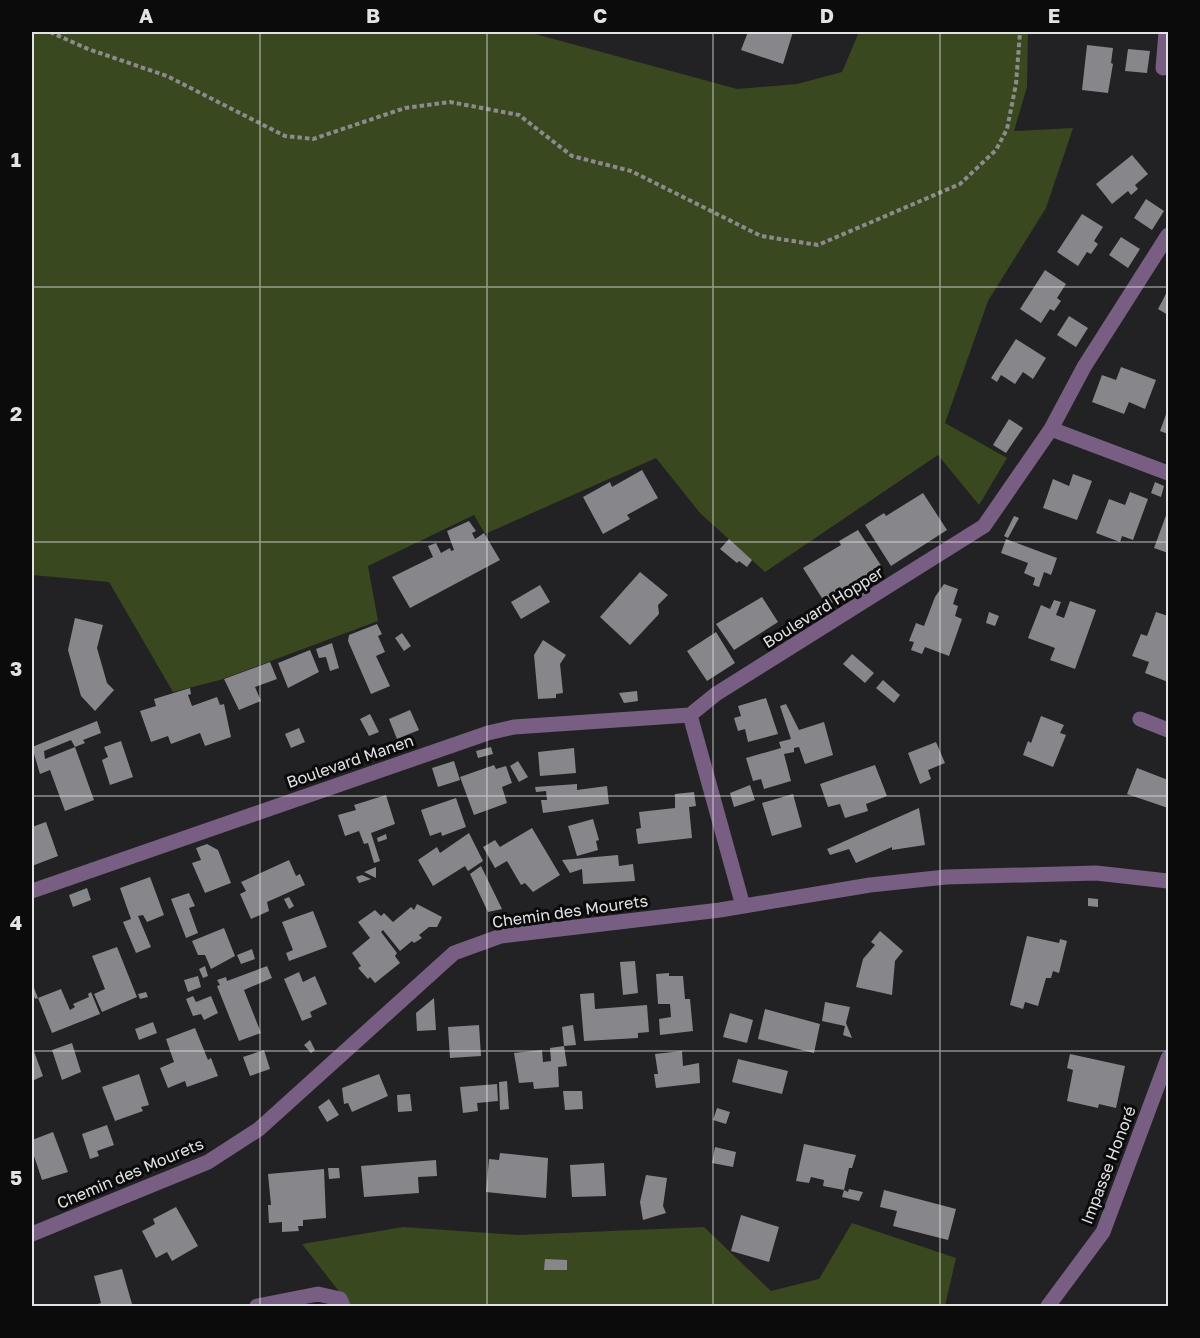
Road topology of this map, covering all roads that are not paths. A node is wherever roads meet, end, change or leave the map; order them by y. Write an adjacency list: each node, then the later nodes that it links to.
1 (1166, 32): 2 (street)
2 (1163, 68)
3 (1168, 235): 4 (street, Boulevard Hopper)
4 (1051, 429): 5 (street); 6 (street, Boulevard Hopper)
5 (1168, 473)
6 (690, 715): 10 (street, Boulevard Manen); 11 (street)
7 (1140, 719): 8 (street)
8 (1168, 730)
9 (1168, 881): 11 (street, Chemin des Mourets)
10 (32, 891)
11 (743, 906): 13 (street, Chemin des Mourets)
12 (1168, 1058): 16 (street, Impasse Honoré)
13 (32, 1233)
14 (257, 1306): 15 (street)
15 (343, 1306)
16 (1048, 1306)

